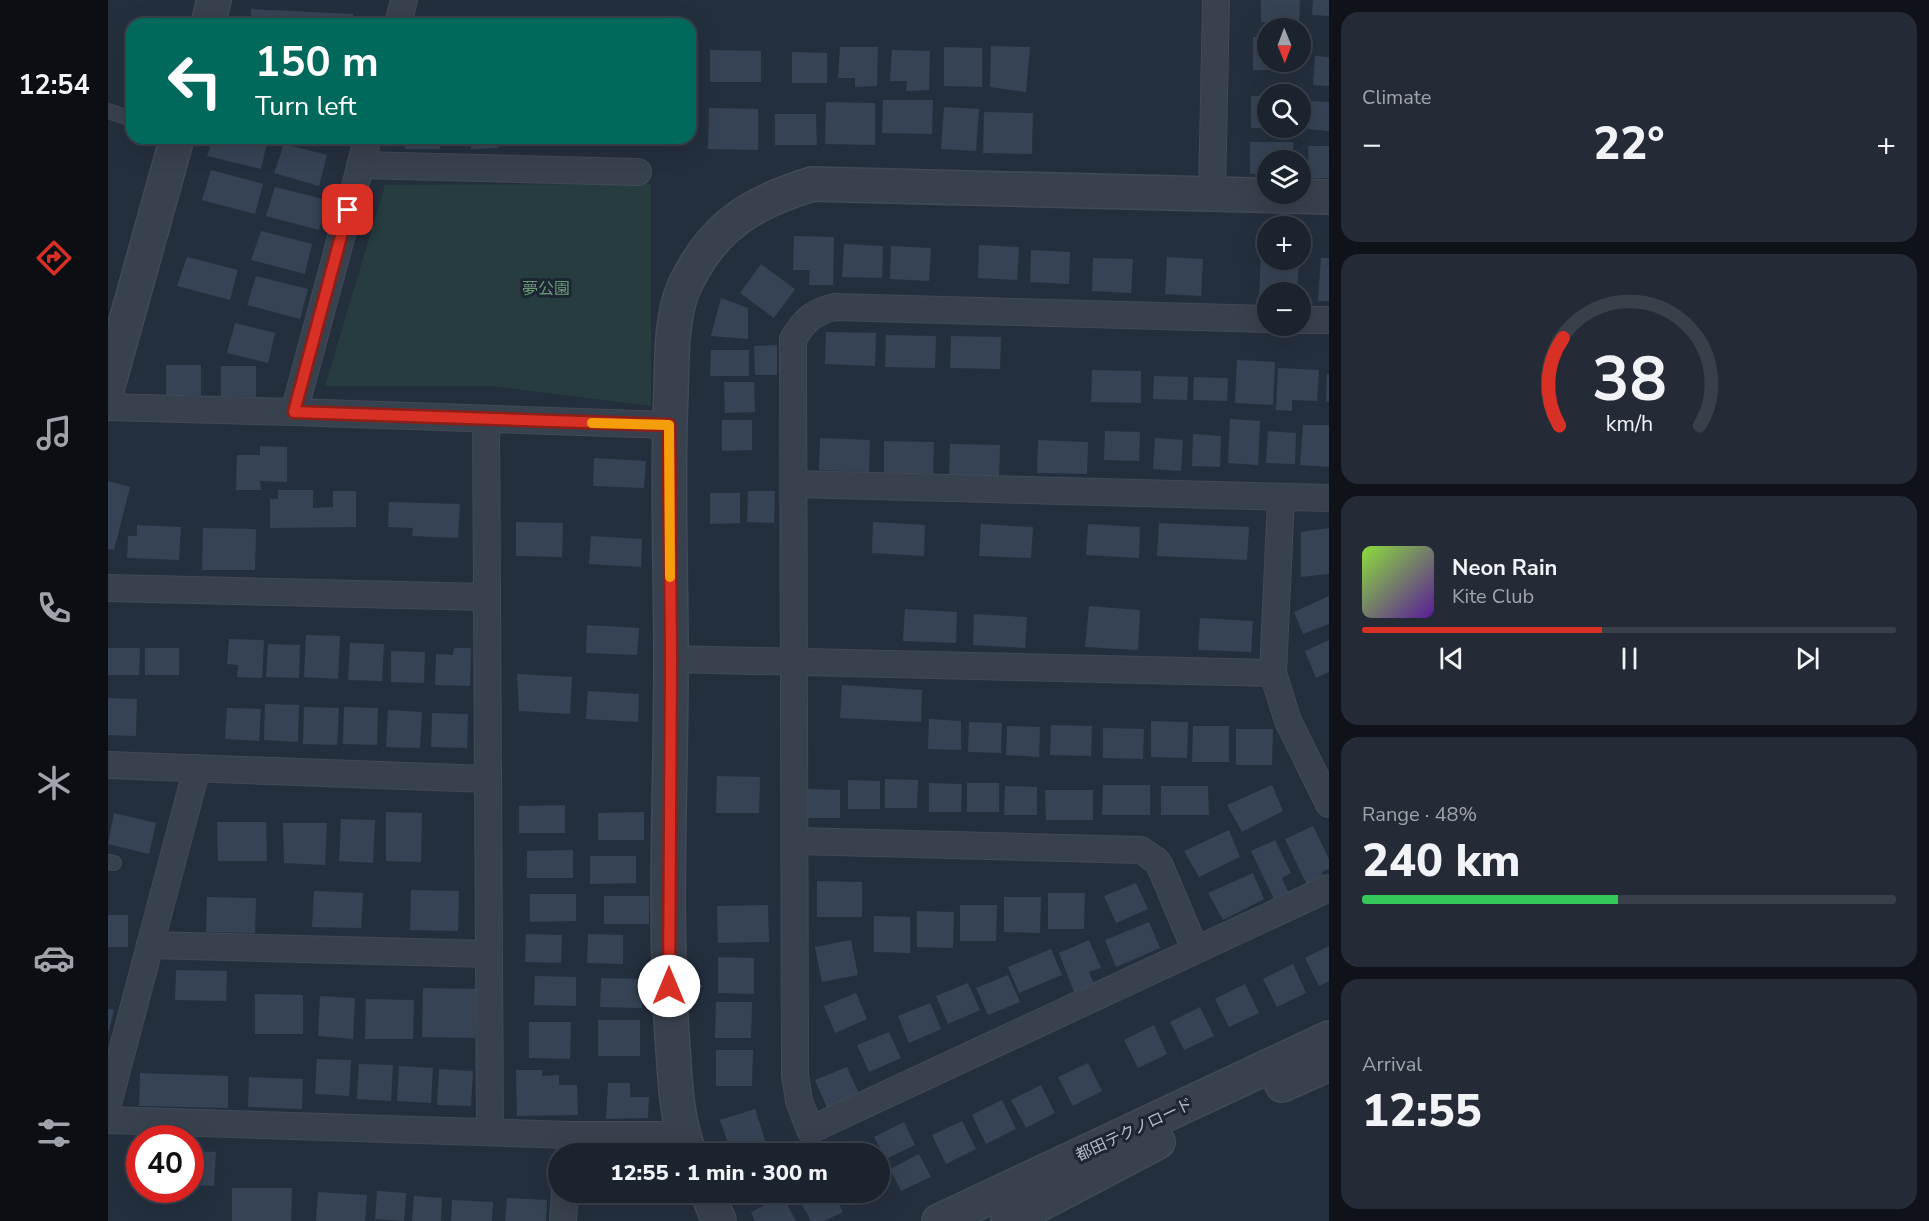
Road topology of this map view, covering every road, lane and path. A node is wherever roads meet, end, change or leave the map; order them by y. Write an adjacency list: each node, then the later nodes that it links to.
1 (214, 0): 4 (street)
2 (404, 0): 5 (street)
3 (1216, 0): 12 (street)
4 (210, 18)
5 (400, 18)
6 (108, 111): 7 (lane)
7 (126, 117)
8 (175, 144): 17 (street)
9 (366, 144): 10 (street)
10 (360, 165): 11 (street); 19 (street)
11 (638, 172)
12 (1212, 192): 13 (street); 21 (street)
13 (1329, 197)
14 (1257, 319): 22 (street)
15 (1311, 320): 16 (street)
16 (1329, 320)
17 (108, 386)
18 (108, 407): 19 (street)
19 (294, 412): 20 (street)
20 (486, 419): 21 (street); 26 (street)
21 (669, 425): 27 (street)
22 (795, 484): 23 (street); 28 (street)
23 (1281, 498): 24 (street); 29 (street)
24 (1329, 498)
25 (108, 588): 26 (street)
26 (486, 597): 32 (street)
27 (671, 659): 28 (street); 45 (street)
28 (793, 661): 29 (street); 34 (street)
29 (1273, 673): 33 (street)
30 (108, 765): 31 (street)
31 (197, 768): 32 (street); 36 (street)
32 (489, 779): 38 (street)
33 (1329, 804)
34 (796, 841): 37 (street); 37 (street)
35 (1329, 888): 37 (street)
36 (150, 945): 38 (street); 41 (street)
37 (1195, 949)
38 (489, 954): 43 (street)
39 (1329, 1038): 50 (street, 都田テクノロード)
40 (1329, 1064): 51 (street, 都田テクノロード)
41 (108, 1104)
42 (108, 1120): 43 (street)
43 (490, 1132): 44 (street)
44 (562, 1143)
45 (686, 1143)
46 (564, 1203): 48 (street)
47 (712, 1203): 49 (street)
48 (563, 1221)
49 (719, 1221)
50 (939, 1221)
51 (1008, 1221)

